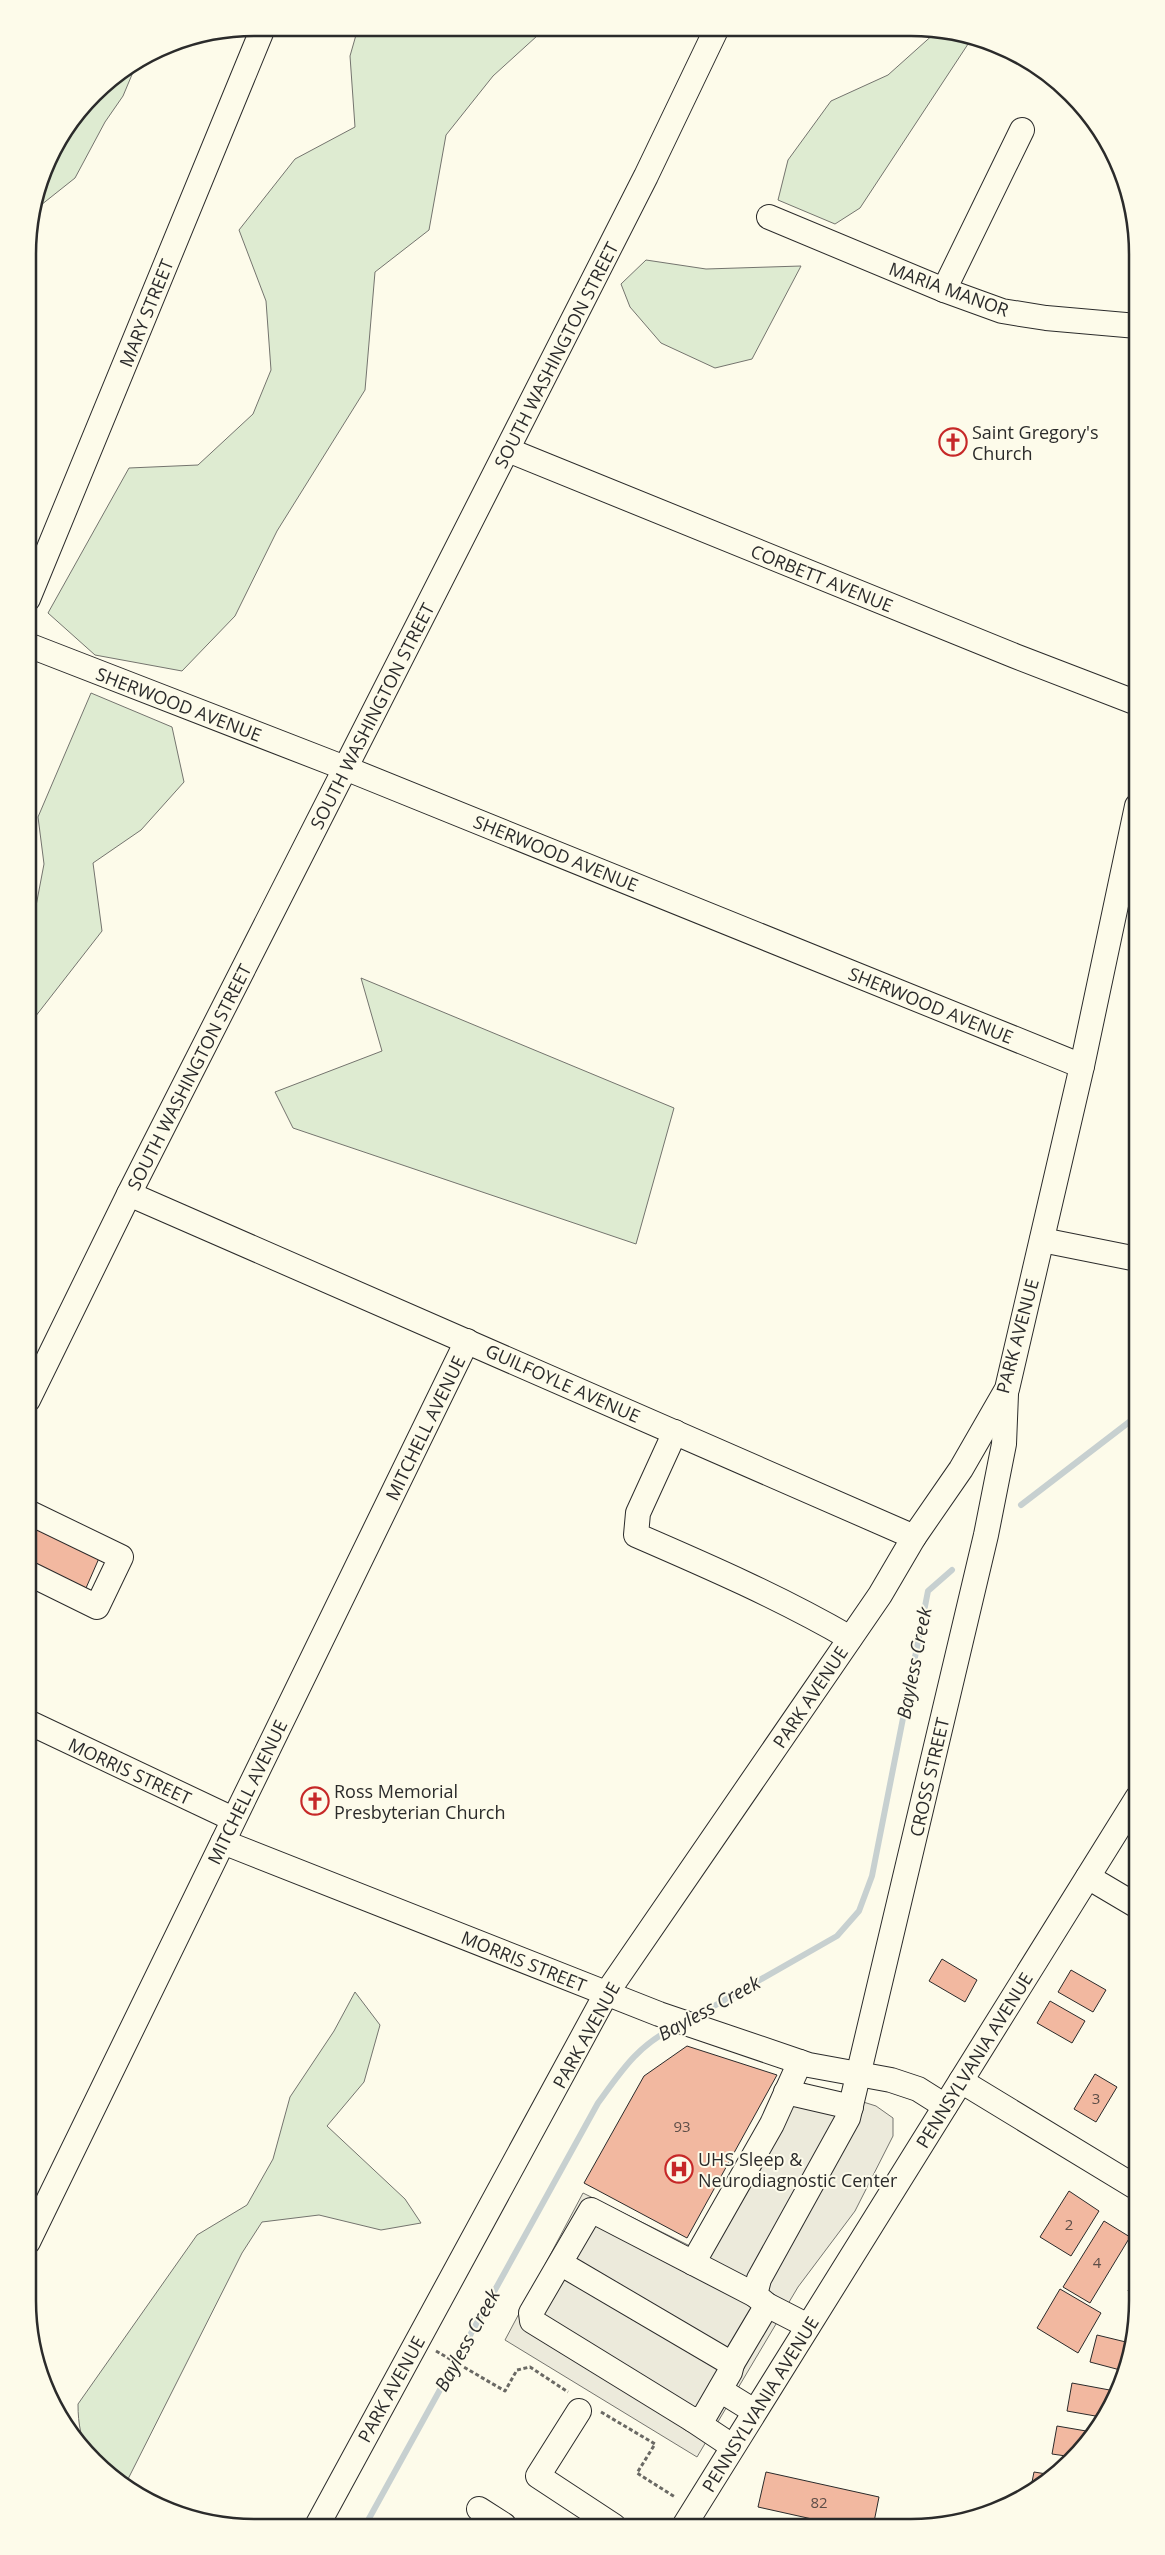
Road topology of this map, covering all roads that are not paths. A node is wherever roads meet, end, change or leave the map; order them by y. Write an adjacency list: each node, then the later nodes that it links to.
1 (260, 36): 8 (street, MARY STREET)
2 (713, 36): 7 (street, SOUTH WASHINGTON STREET)
3 (1022, 130): 5 (street)
4 (769, 217): 5 (street, MARIA MANOR)
5 (944, 290): 6 (street, MARIA MANOR)
6 (1129, 325)
7 (508, 450): 10 (street, CORBETT AVENUE); 11 (street, SOUTH WASHINGTON STREET)
8 (36, 580)
9 (36, 648): 11 (street, SHERWOOD AVENUE)
10 (1129, 701)
11 (345, 768): 13 (street, SHERWOOD AVENUE); 14 (street, SOUTH WASHINGTON STREET)
12 (1129, 844): 13 (street, PARK AVENUE)
13 (1082, 1066): 15 (street, PARK AVENUE)
14 (129, 1194): 17 (street, GUILFOYLE AVENUE); 18 (street, SOUTH WASHINGTON STREET)
15 (1042, 1240): 16 (street); 19 (street, PARK AVENUE)
16 (1129, 1257)
17 (467, 1341): 20 (street, GUILFOYLE AVENUE); 27 (street, MITCHELL AVENUE)
18 (36, 1384)
19 (1007, 1390): 22 (street, PARK AVENUE); 33 (street, CROSS STREET)
20 (675, 1432): 22 (street, GUILFOYLE AVENUE); 24 (street)
21 (36, 1516): 23 (street)
22 (914, 1537): 24 (street, PARK AVENUE)
23 (36, 1578)
24 (850, 1638): 31 (street, PARK AVENUE)
25 (36, 1726): 27 (street, MORRIS STREET)
26 (1129, 1811): 29 (street, PENNSYLVANIA AVENUE)
27 (233, 1819): 28 (street, MITCHELL AVENUE)
28 (223, 1842): 31 (street, MORRIS STREET); 39 (street, MITCHELL AVENUE)
29 (1088, 1877): 30 (street); 34 (street, PENNSYLVANIA AVENUE)
30 (1129, 1901)
31 (606, 1994): 32 (street, MORRIS STREET); 51 (street, PARK AVENUE)
32 (800, 2062): 33 (street, MORRIS STREET); 35 (street)
33 (860, 2073): 36 (street); 37 (street, CROSS STREET)
34 (961, 2080): 36 (street, PENNSYLVANIA AVENUE); 38 (street)
35 (786, 2092): 37 (street); 41 (street)
36 (945, 2106): 43 (street, PENNSYLVANIA AVENUE)
37 (851, 2107): 42 (street, CROSS STREET)
38 (1129, 2183)
39 (36, 2226)
40 (560, 2263): 41 (street); 44 (street); 48 (street)
41 (693, 2263): 42 (street)
42 (761, 2300): 43 (street); 44 (street, CROSS STREET)
43 (808, 2326): 47 (street, PENNSYLVANIA AVENUE)
44 (732, 2364): 45 (street, CROSS STREET)
45 (720, 2390): 47 (street); 48 (street, CROSS STREET)
46 (579, 2411): 53 (street)
47 (754, 2412): 49 (street, PENNSYLVANIA AVENUE)
48 (693, 2420): 49 (street)
49 (732, 2446): 54 (street, PENNSYLVANIA AVENUE)
50 (479, 2509): 52 (street)
51 (321, 2519)
52 (495, 2519)
53 (603, 2519)
54 (688, 2519)

